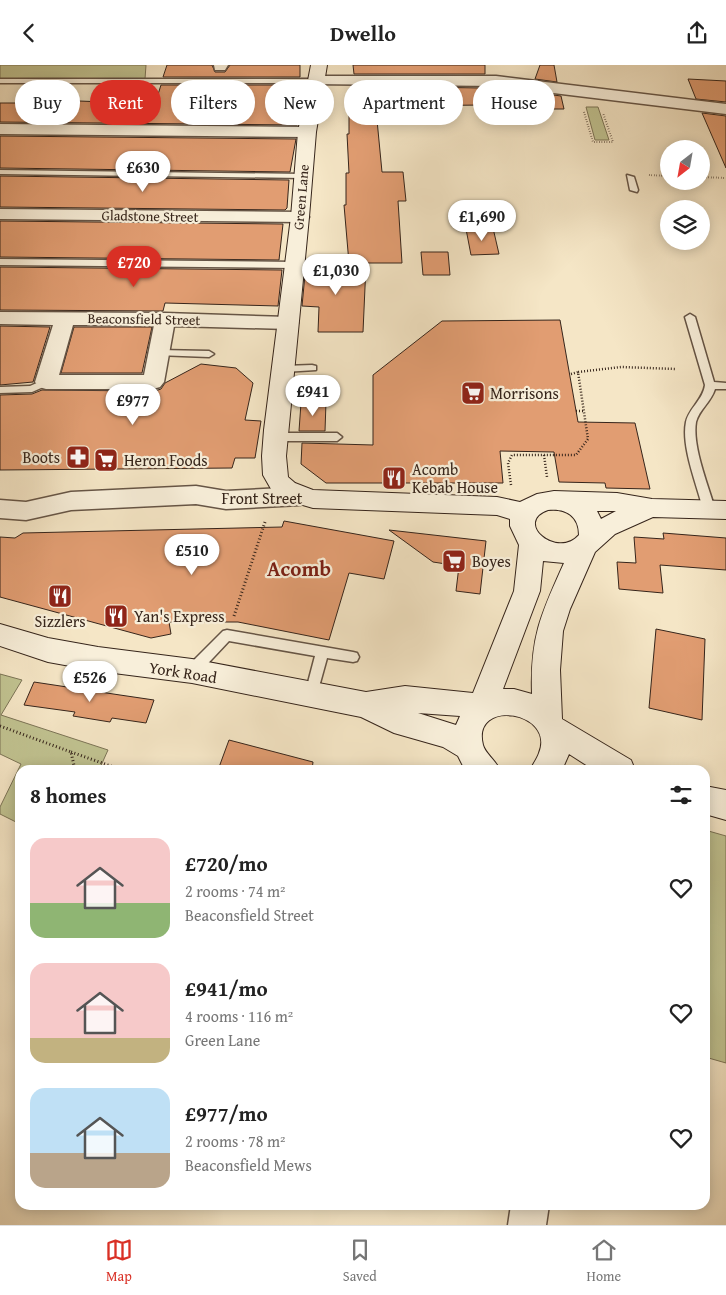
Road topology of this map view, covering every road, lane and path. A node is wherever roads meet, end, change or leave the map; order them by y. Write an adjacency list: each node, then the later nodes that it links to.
1 (318, 73): 2 (lane); 3 (street); 7 (street, Green Lane)
2 (0, 81)
3 (572, 91): 4 (street); 4 (path)
4 (602, 95): 5 (street)
5 (726, 109)
6 (0, 129): 7 (street)
7 (307, 132): 9 (street, Green Lane)
8 (0, 172): 9 (lane)
9 (303, 176): 15 (street, Green Lane)
10 (630, 177): 13 (lane)
11 (710, 178): 12 (path)
12 (726, 179)
13 (634, 190)
14 (0, 215): 15 (street, Gladstone Street)
15 (300, 217): 17 (street, Green Lane)
16 (0, 262): 17 (lane)
17 (294, 265): 22 (street, Green Lane)
18 (0, 317): 20 (street, Beaconsfield Street)
19 (690, 317): 31 (lane)
20 (65, 318): 21 (street, Beaconsfield Street); 30 (street)
21 (165, 319): 22 (street, Beaconsfield Street); 23 (street)
22 (288, 323): 26 (street, Green Lane)
23 (159, 353): 24 (lane); 30 (street)
24 (209, 354)
25 (312, 368): 26 (lane)
26 (284, 369): 36 (street, Green Lane)
27 (676, 369): 28 (path)
28 (578, 371): 29 (path); 35 (path)
29 (570, 374)
30 (46, 382): 33 (lane)
31 (710, 385): 32 (lane); 45 (lane)
32 (726, 386)
33 (0, 389)
34 (576, 411): 35 (path)
35 (584, 411): 38 (path)
36 (276, 437): 37 (lane); 40 (street, Green Lane)
37 (337, 437)
38 (544, 455): 39 (path); 46 (path)
39 (546, 471)
40 (300, 496): 41 (street, Front Street); 46 (street, Front Street)
41 (262, 497): 44 (street, Front Street); 50 (path)
42 (564, 501): 43 (street); 46 (street); 47 (street)
43 (652, 508): 45 (street); 47 (street)
44 (0, 509)
45 (718, 509)
46 (517, 511): 48 (street)
47 (588, 543): 48 (street); 58 (street)
48 (532, 544): 56 (street)
49 (0, 635): 53 (street, York Road)
50 (227, 635): 51 (lane); 53 (lane)
51 (322, 651): 52 (lane); 54 (lane)
52 (353, 657)
53 (192, 671): 54 (street, York Road)
54 (311, 694): 55 (street, York Road)
55 (366, 705): 56 (street, York Road); 60 (street, York Road)
56 (485, 707): 58 (street, York Road); 60 (street)
57 (0, 726): 59 (path)
58 (550, 726): 63 (street); 64 (street)
59 (71, 752): 61 (path); 62 (path)
60 (478, 763)
61 (74, 765)
62 (108, 765)
63 (553, 765)
64 (612, 765)
65 (710, 801): 66 (street)
66 (726, 805)
67 (529, 1210): 68 (street)
68 (527, 1225)

